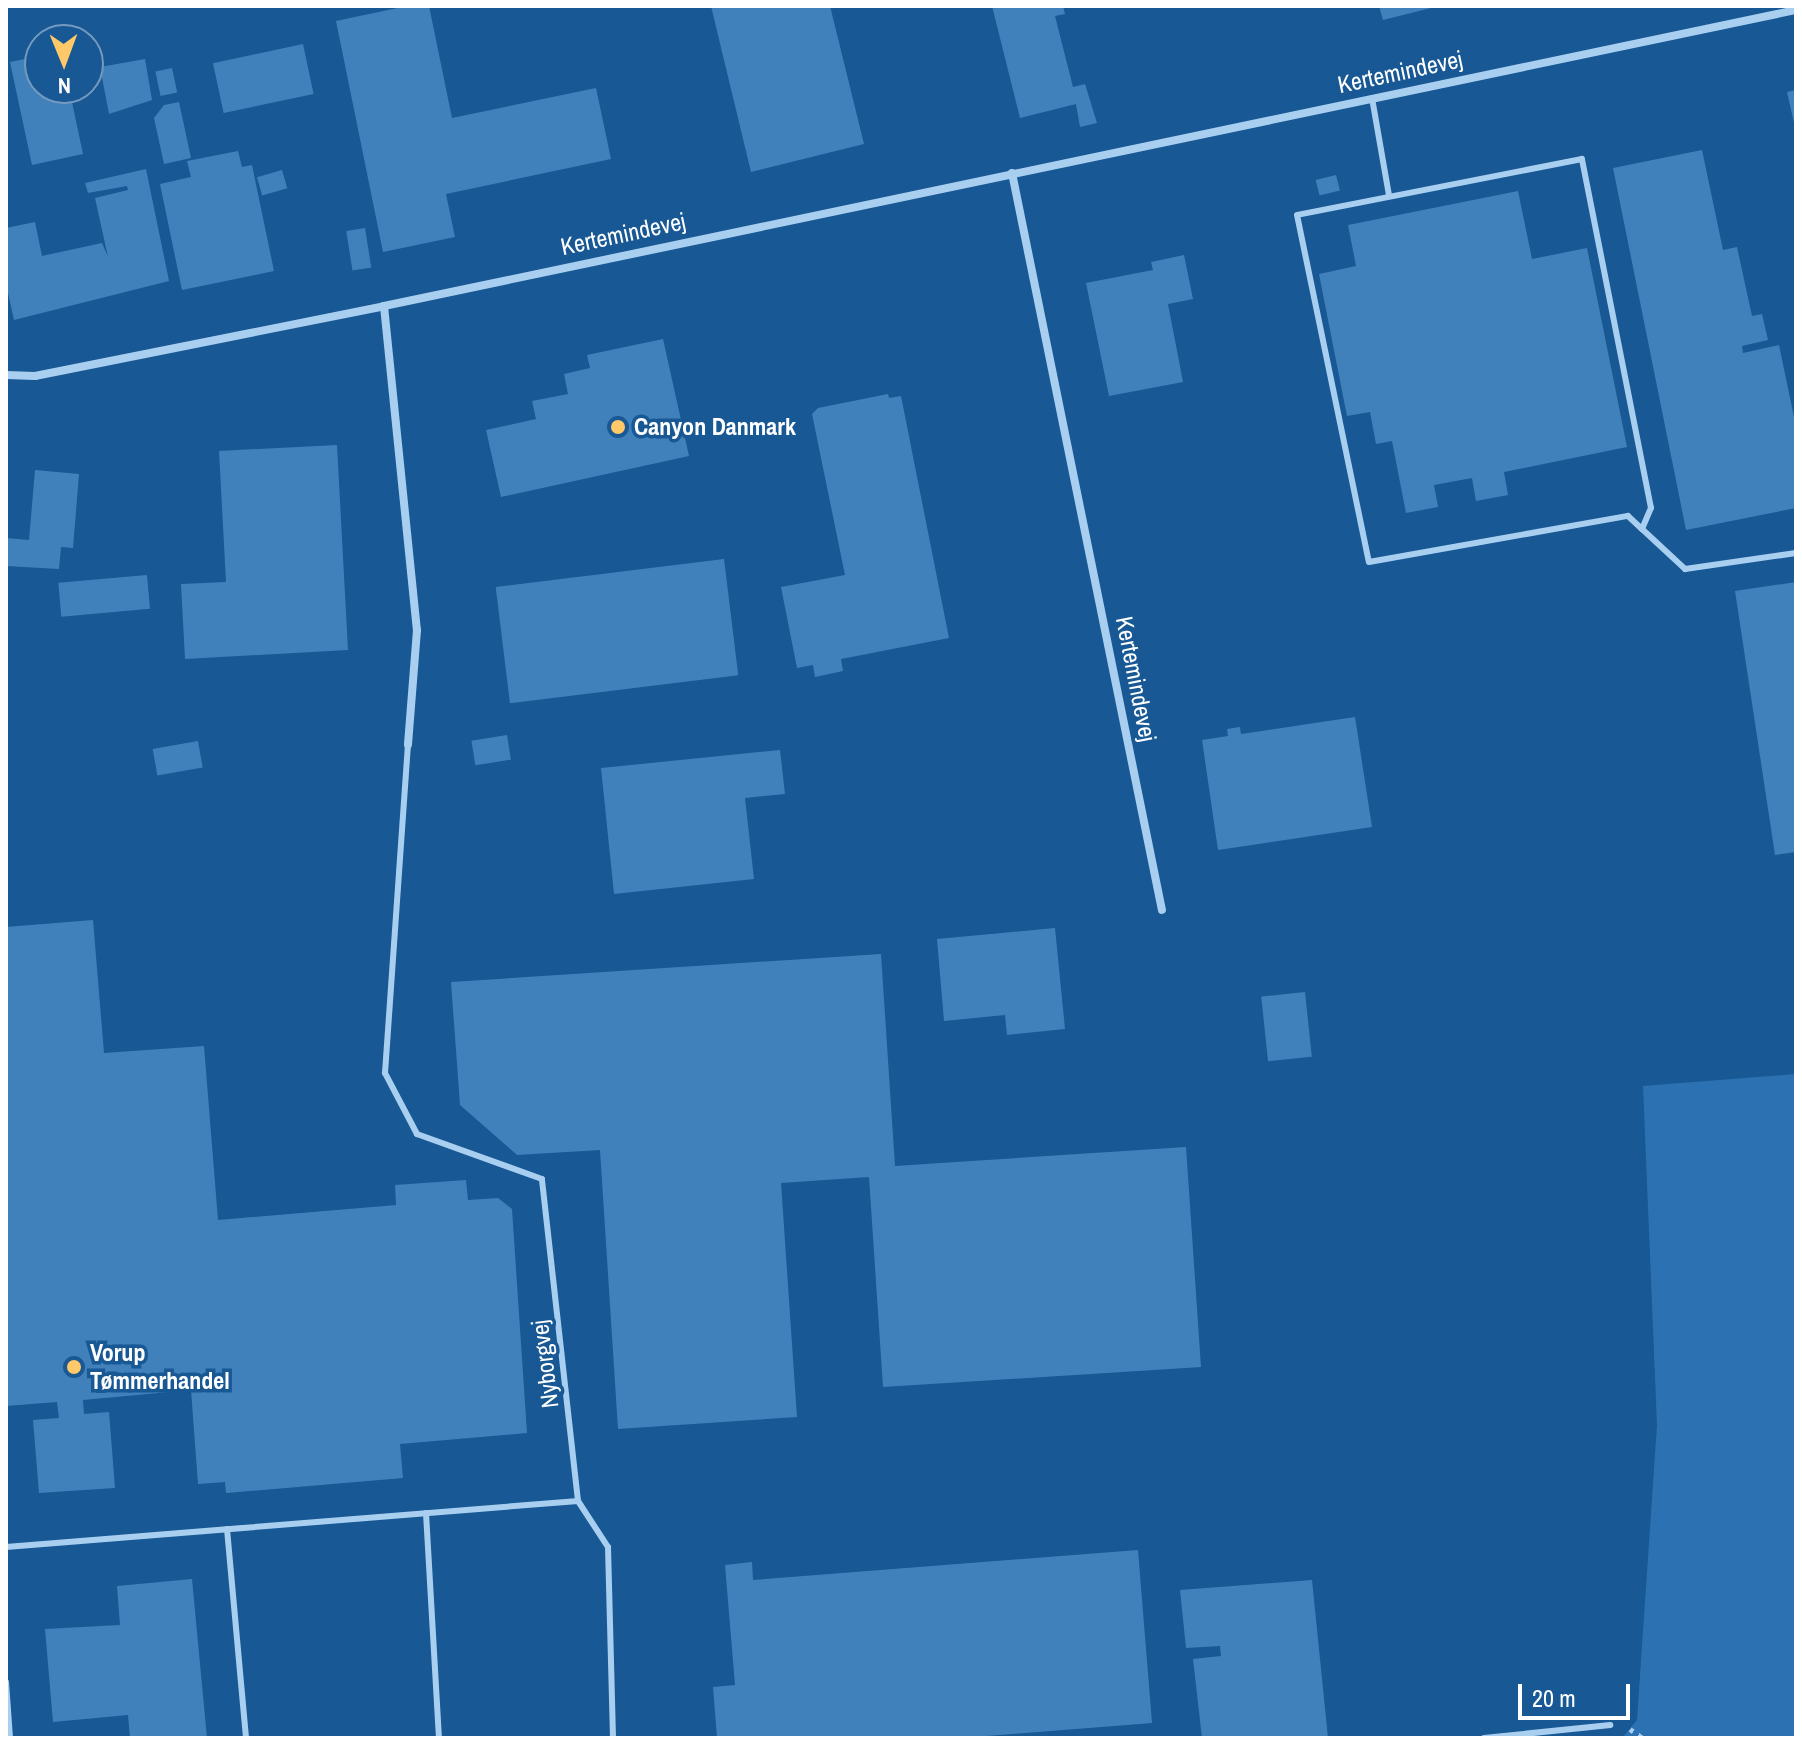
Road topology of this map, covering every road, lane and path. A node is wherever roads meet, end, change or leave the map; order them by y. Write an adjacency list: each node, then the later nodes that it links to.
1 (1796, 10): 2 (street, Kertemindevej)
2 (1372, 98): 3 (street, Kertemindevej); 4 (lane)
3 (1012, 173): 5 (street, Kertemindevej); 10 (street, Kertemindevej)
4 (1389, 195): 7 (lane); 7 (lane)
5 (384, 306): 6 (street, Kertemindevej); 9 (street)
6 (6, 375)
7 (1642, 529): 8 (lane)
8 (1796, 553)
9 (408, 745): 11 (lane, Nyborgvej)
10 (1162, 910)
11 (578, 1501): 12 (lane); 20 (lane)
12 (426, 1513): 13 (lane); 19 (lane)
13 (227, 1529): 14 (lane); 18 (lane)
14 (6, 1547)
15 (6, 1682): 17 (lane)
16 (1610, 1725): 21 (lane)
17 (10, 1738)
18 (246, 1738)
19 (439, 1738)
20 (613, 1738)
21 (1484, 1738)

